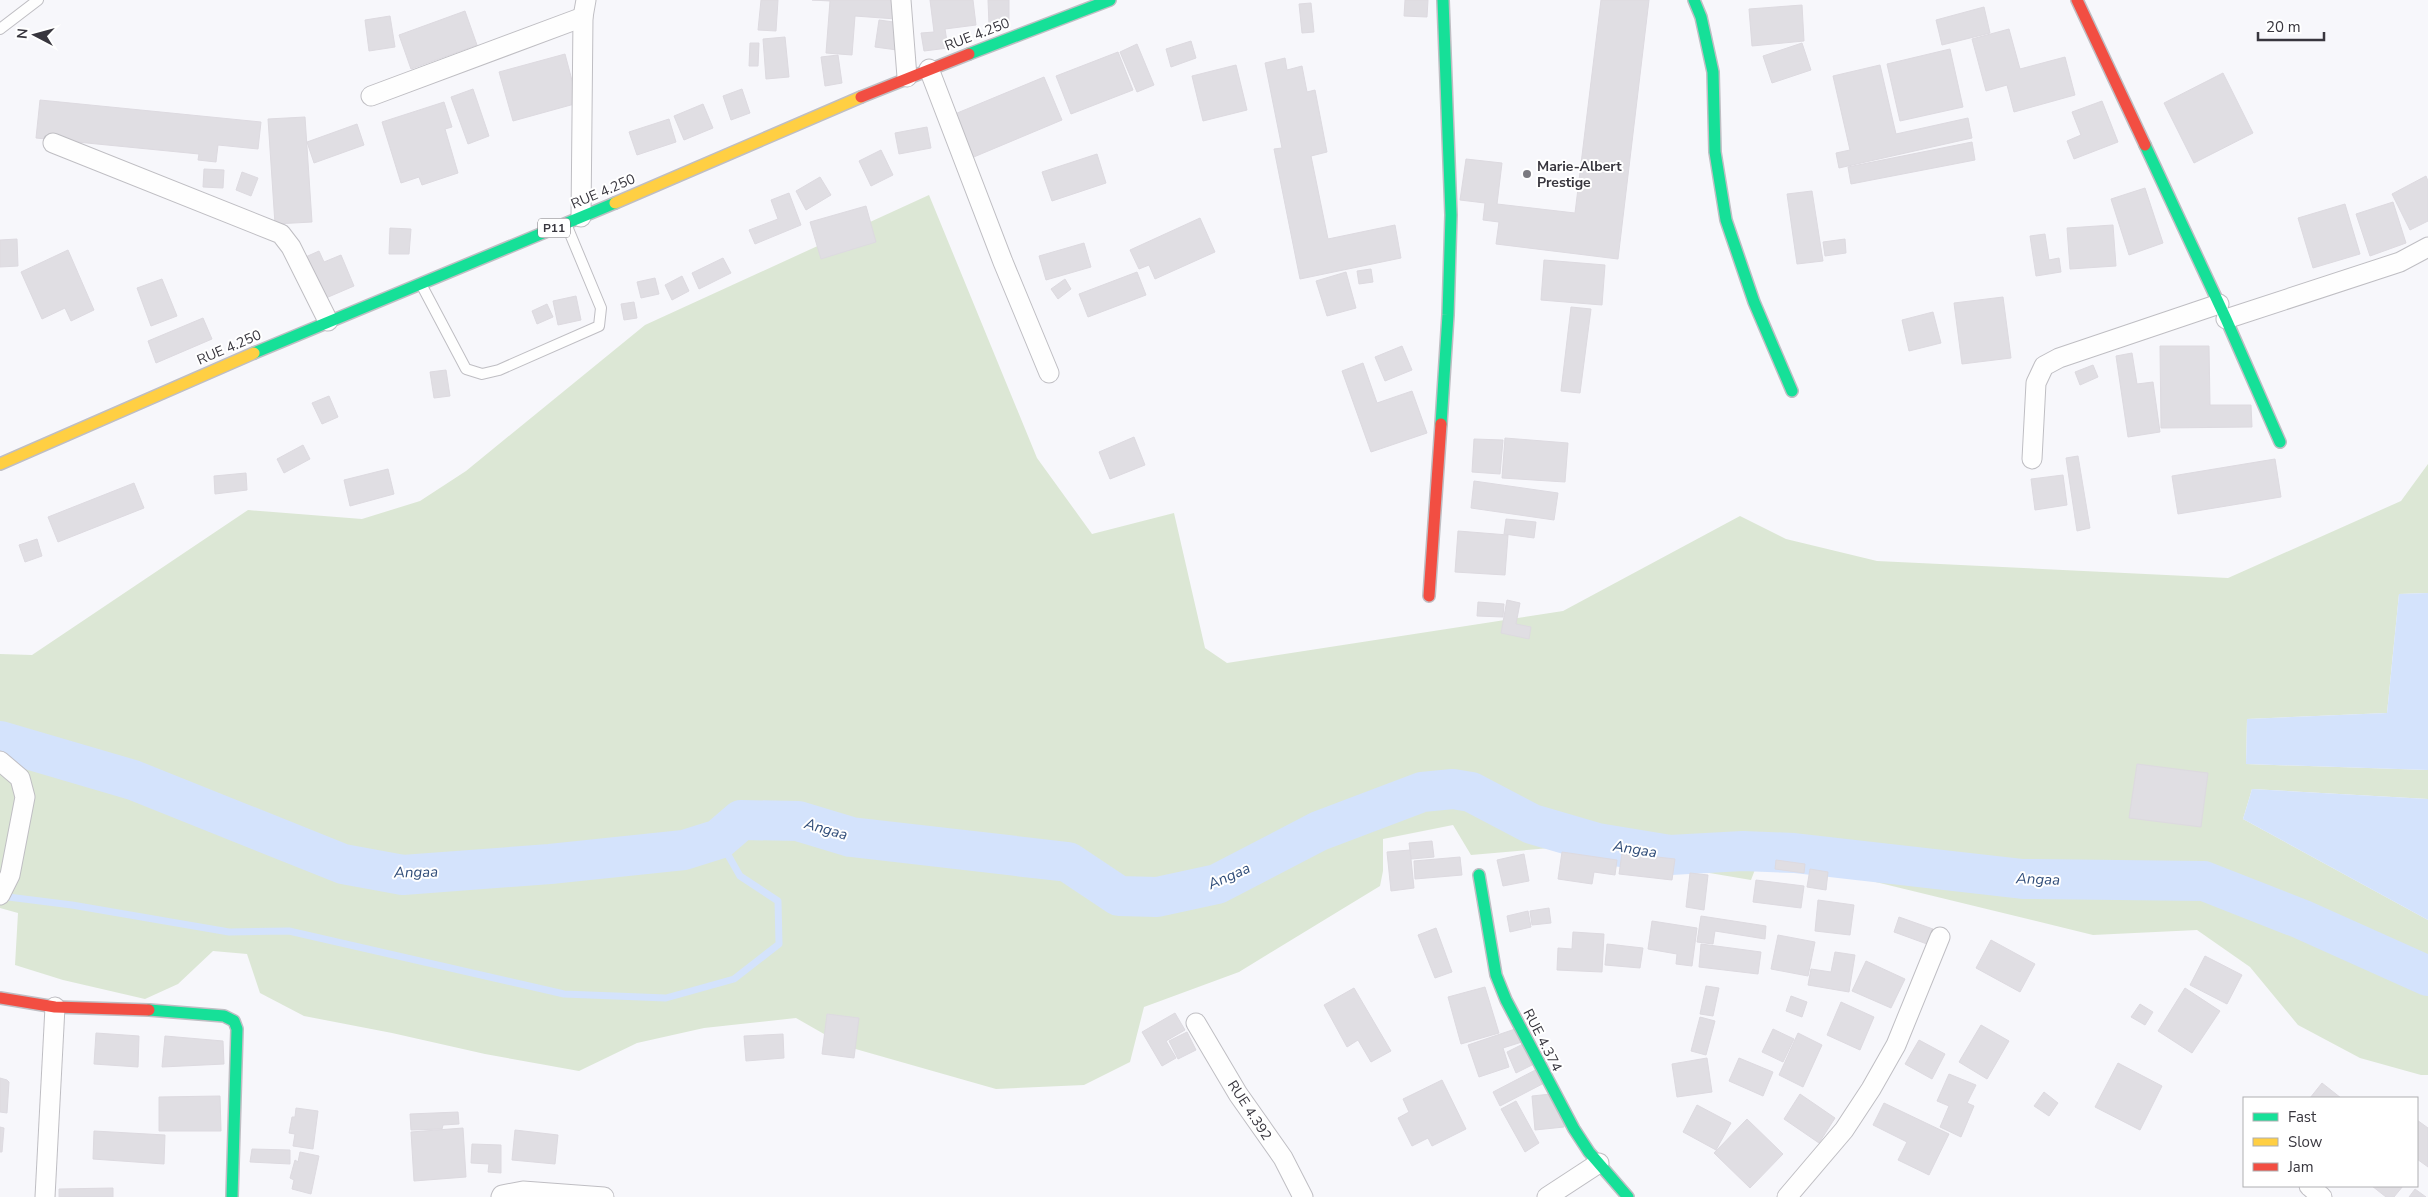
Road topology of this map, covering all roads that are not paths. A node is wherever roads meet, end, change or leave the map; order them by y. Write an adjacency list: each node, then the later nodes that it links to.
1 (38, 0): 8 (lane)
2 (901, 0): 10 (street)
3 (1110, 0): 9 (street, RUE 4.250 / P11)
4 (1443, 0): 23 (street)
5 (1694, 0): 19 (street)
6 (2077, 0): 16 (street)
7 (584, 9): 11 (street); 13 (street)
8 (0, 29)
9 (929, 69): 10 (street, RUE 4.250 / P11); 18 (street)
10 (907, 77): 13 (street, RUE 4.250 / P11)
11 (371, 96)
12 (52, 143): 17 (street)
13 (574, 220): 15 (street, RUE 4.250 / P11); 15 (lane)
14 (2428, 247): 16 (street)
15 (421, 283): 17 (street, RUE 4.250 / P11)
16 (2223, 311): 20 (street); 21 (street)
17 (328, 321): 22 (street, RUE 4.250 / P11)
18 (1049, 373)
19 (1792, 391)
20 (2280, 442)
21 (2032, 459)
22 (0, 464)
23 (1429, 596)
24 (0, 760): 26 (street)
25 (1480, 876): 31 (street, RUE 4.374)
26 (0, 895)
27 (1940, 937): 40 (street)
28 (0, 998): 29 (street)
29 (55, 1007): 33 (street); 34 (street)
30 (1196, 1023): 37 (street, RUE 4.392)
31 (1599, 1163): 38 (street); 39 (street, RUE 4.374)
32 (2310, 1187): 41 (street)
33 (45, 1197)
34 (232, 1197)
35 (501, 1197): 36 (street)
36 (604, 1197)
37 (1303, 1197)
38 (1547, 1197)
39 (1628, 1197)
40 (1787, 1197)
41 (2322, 1197)

